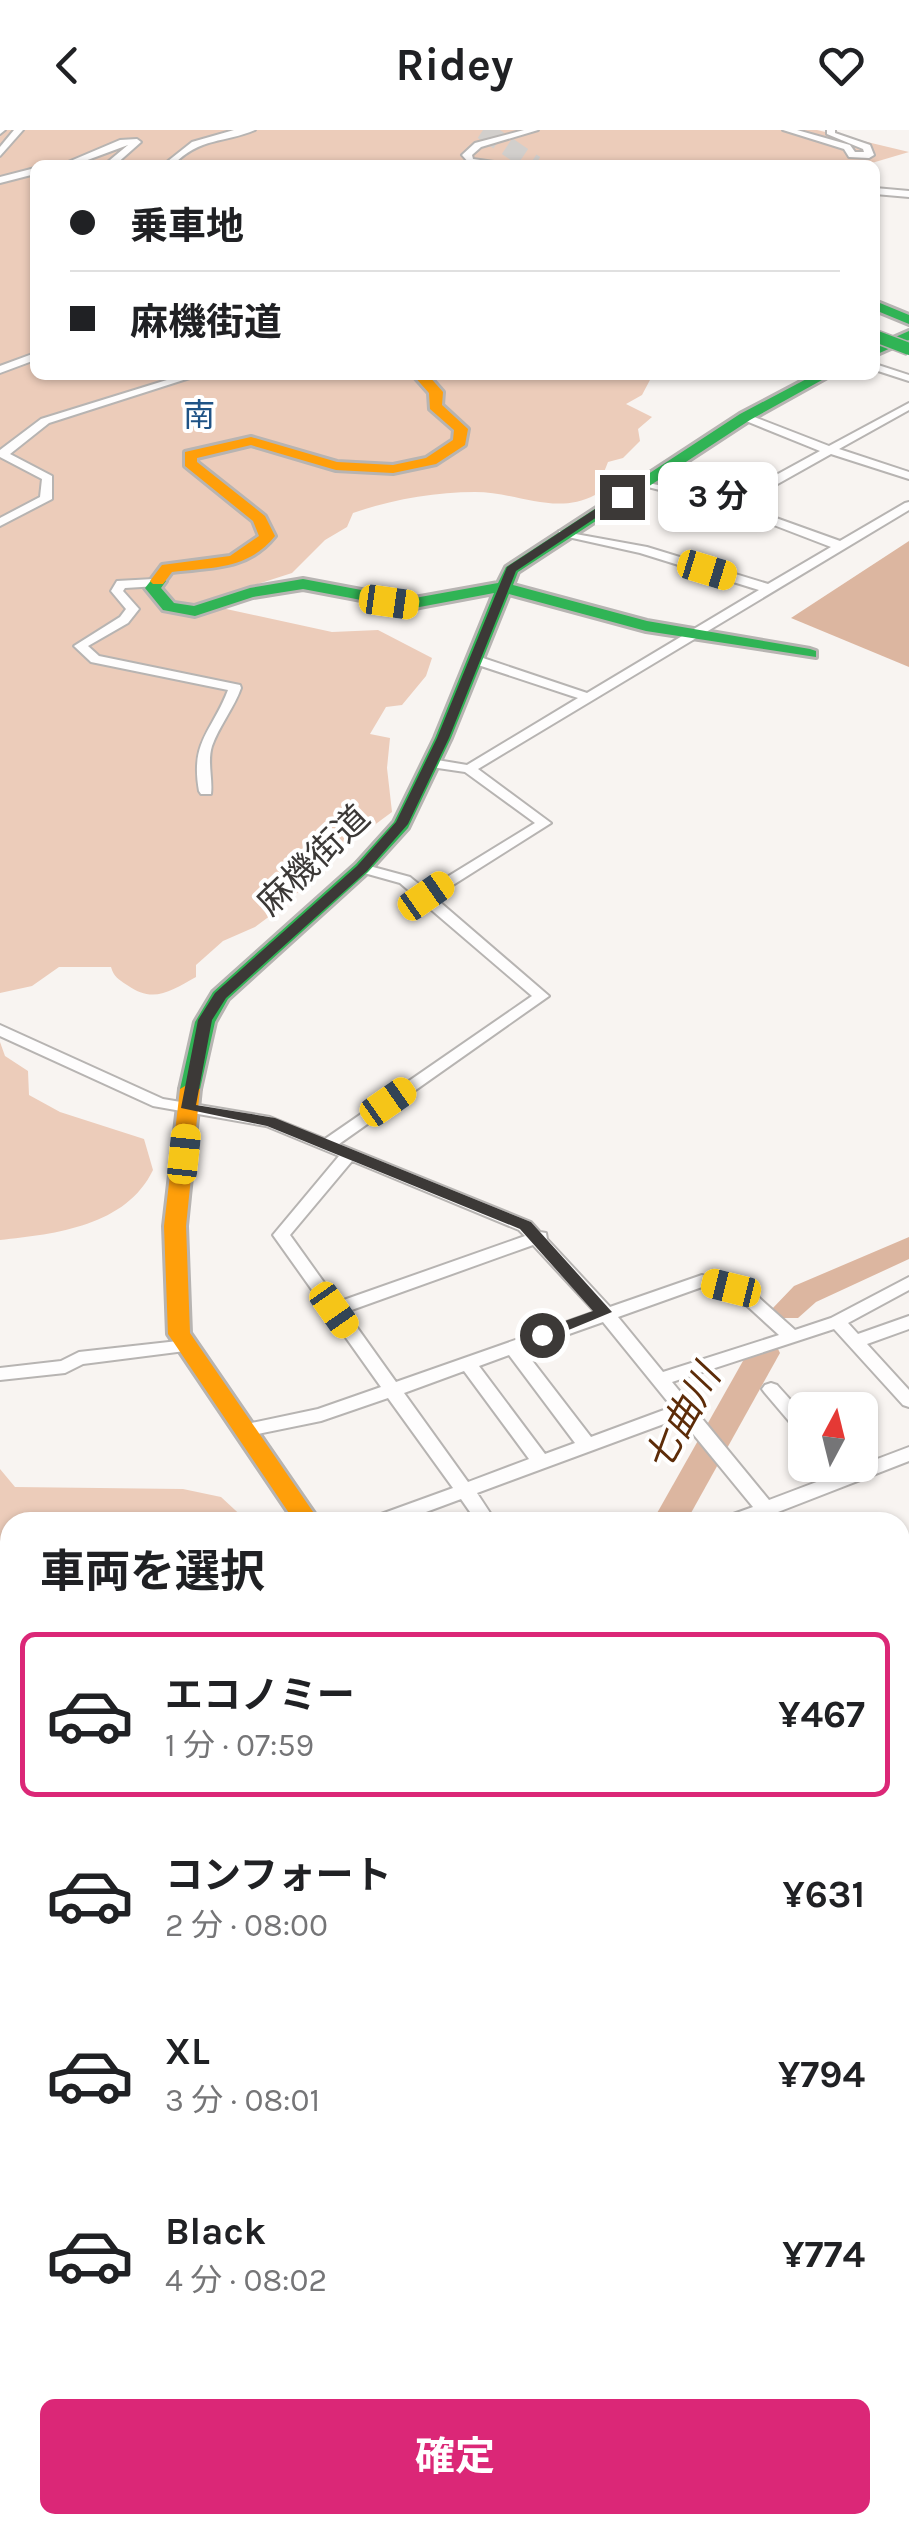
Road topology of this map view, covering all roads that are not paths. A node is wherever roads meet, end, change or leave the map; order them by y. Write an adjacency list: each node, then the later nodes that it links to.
1 (19, 130): 6 (street)
2 (251, 130): 9 (street)
3 (534, 130): 10 (street)
4 (788, 130): 5 (street)
5 (831, 130)
6 (0, 153)
7 (78, 160): 8 (street)
8 (115, 160)
9 (172, 160)
10 (470, 160)
11 (30, 172): 12 (street)
12 (0, 180)
13 (880, 191): 14 (street)
14 (909, 194)
15 (880, 306): 16 (main road)
16 (909, 320)
17 (909, 334): 18 (main road)
18 (880, 345)
19 (880, 348): 21 (main road, bridge)
20 (880, 351): 24 (street)
21 (909, 352)
22 (30, 358): 23 (street)
23 (0, 370)
24 (909, 378)
25 (177, 380): 35 (street)
26 (425, 380): 38 (main road)
27 (815, 380): 29 (main road, 麻機街道)
28 (909, 406): 30 (street)
29 (746, 417): 30 (street); 32 (main road, 麻機街道)
30 (832, 449): 31 (street); 33 (street)
31 (909, 476)
32 (644, 483): 33 (street); 36 (main road, 麻機街道)
33 (731, 505): 37 (street)
34 (909, 505): 37 (street)
35 (0, 523)
36 (563, 534): 39 (main road, 麻機街道); 40 (street)
37 (841, 546): 40 (street)
38 (154, 583): 39 (main road); 47 (street)
39 (501, 587): 41 (main road); 43 (main road, 麻機街道)
40 (770, 589): 41 (street)
41 (692, 634): 42 (main road); 44 (street)
42 (810, 654)
43 (474, 659): 44 (street); 45 (main road, 麻機街道)
44 (590, 698): 46 (street)
45 (431, 764): 46 (street); 48 (main road, 麻機街道)
46 (469, 769): 49 (street)
47 (206, 791)
48 (362, 868): 49 (street); 51 (main road, 麻機街道)
49 (426, 896): 52 (street)
50 (0, 1030): 51 (street)
51 (188, 1108): 52 (street); 62 (main road, 麻機街道)
52 (327, 1145): 53 (street)
53 (348, 1154): 54 (street); 56 (street)
54 (540, 1238): 56 (street); 57 (street)
55 (909, 1283): 58 (street)
56 (334, 1310): 68 (street)
57 (604, 1312): 60 (street); 63 (street); 66 (street)
58 (836, 1322): 60 (street); 61 (street)
59 (909, 1322): 61 (street)
60 (791, 1336): 66 (street)
61 (856, 1342): 69 (street)
62 (187, 1346): 65 (street); 72 (main road, 麻機街道)
63 (512, 1346): 64 (street); 73 (street)
64 (467, 1363): 68 (street); 76 (street)
65 (0, 1374)
66 (659, 1380): 71 (street)
67 (771, 1389): 70 (street)
68 (392, 1391): 72 (street); 78 (street)
69 (909, 1401)
70 (788, 1408)
71 (682, 1410): 73 (street); 82 (street)
72 (248, 1430): 79 (main road, 麻機街道)
73 (588, 1446): 76 (street)
74 (909, 1454): 75 (street)
75 (878, 1462)
76 (542, 1464): 78 (street)
77 (825, 1482): 83 (street)
78 (465, 1492): 80 (street); 81 (street)
79 (301, 1512)
80 (408, 1512)
81 (480, 1512)
82 (768, 1512)
83 (777, 1512)

